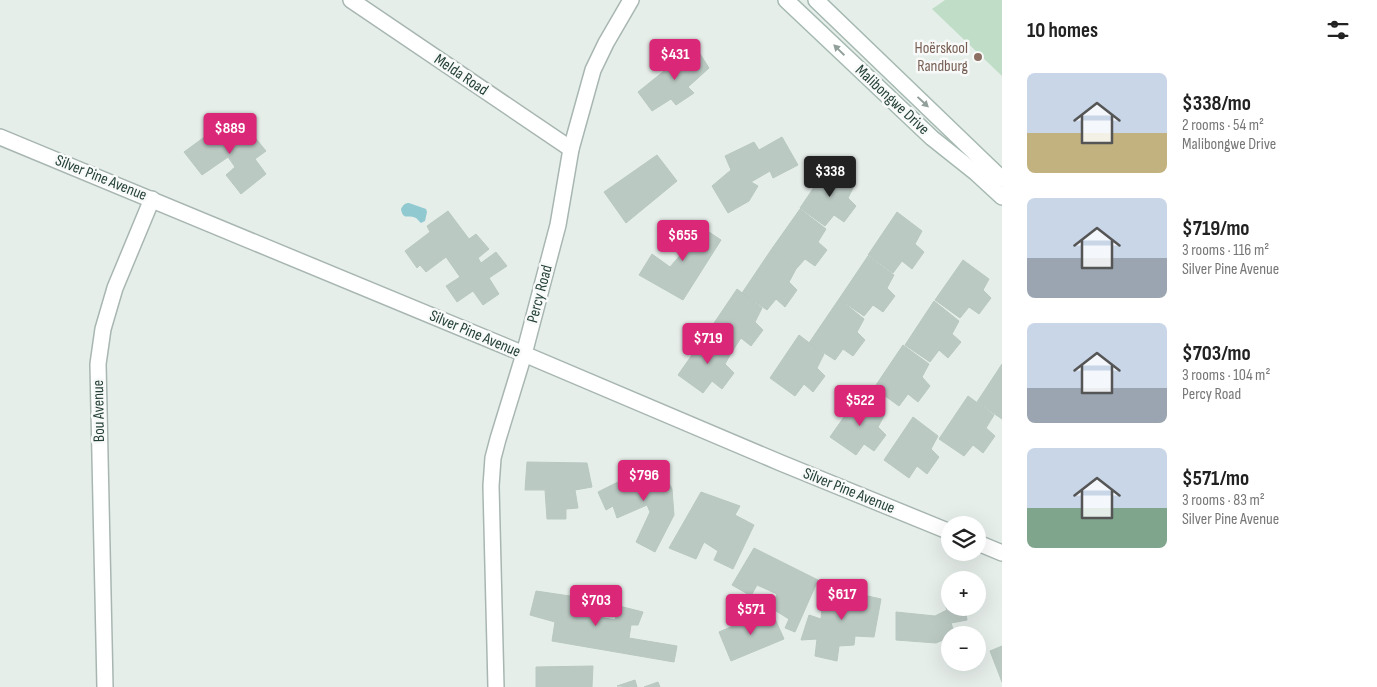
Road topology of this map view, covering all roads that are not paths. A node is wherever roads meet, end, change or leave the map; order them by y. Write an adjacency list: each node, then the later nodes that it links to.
1 (350, 0): 6 (street, Melda Road)
2 (631, 0): 6 (street, Percy Road)
3 (786, 0): 8 (street, Malibongwe Drive, one-way to 3)
4 (816, 0): 7 (street, Malibongwe Drive, one-way to 7)
5 (0, 137): 9 (street, Silver Pine Avenue)
6 (571, 149): 10 (street, Percy Road)
7 (1002, 179)
8 (1002, 197)
9 (152, 199): 10 (street, Silver Pine Avenue); 14 (street, Bou Avenue)
10 (524, 354): 11 (street, Silver Pine Avenue); 15 (street, Percy Road)
11 (941, 528)
12 (986, 546): 13 (street)
13 (1002, 553)
14 (105, 687)
15 (496, 687)

